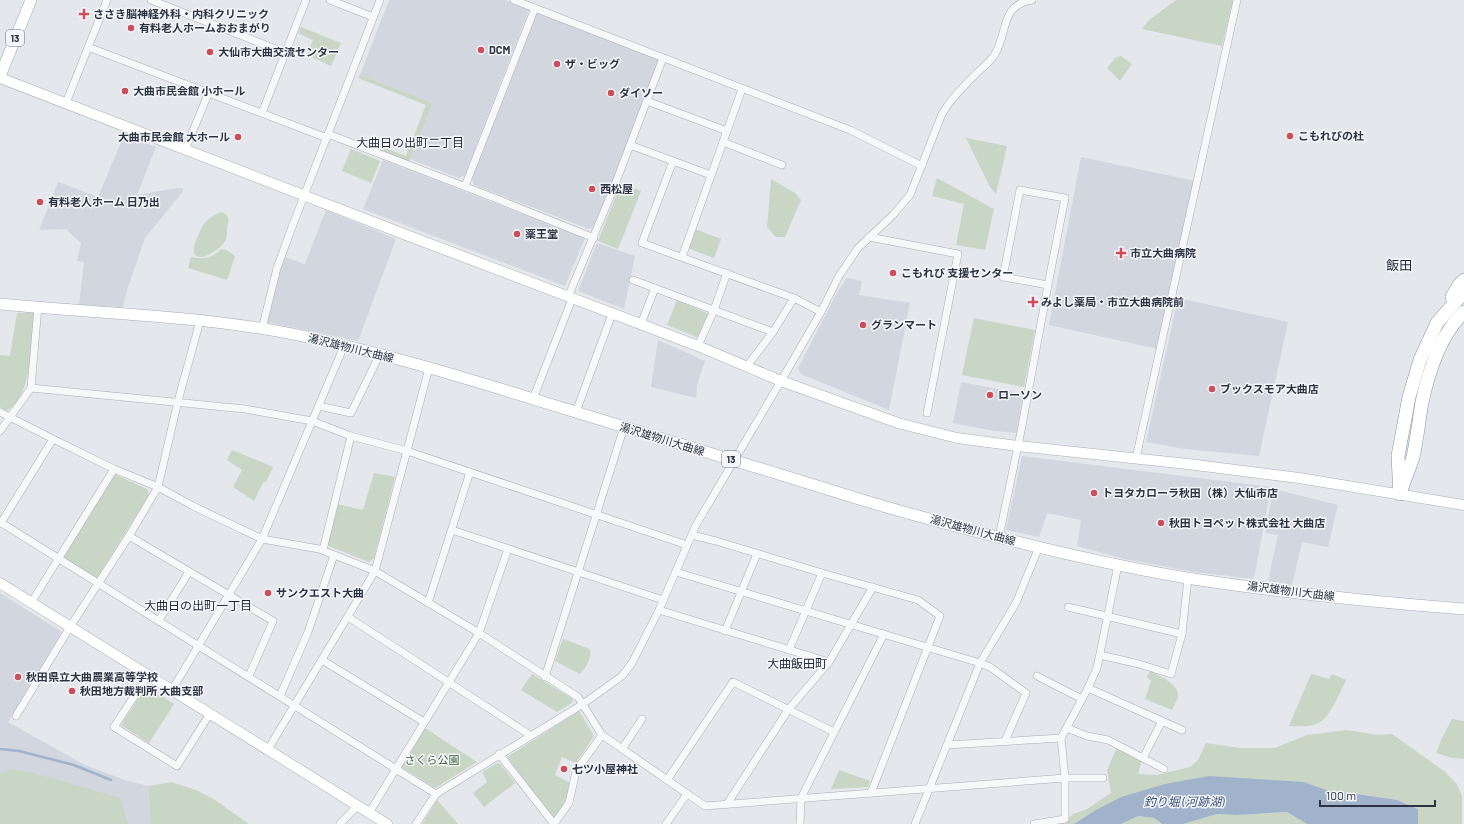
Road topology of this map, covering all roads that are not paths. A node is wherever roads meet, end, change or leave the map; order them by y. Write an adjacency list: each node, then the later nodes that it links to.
1 (31, 0): 15 (main road, 13)
2 (106, 0): 12 (street)
3 (151, 0): 13 (street)
4 (306, 0): 13 (street)
5 (330, 0): 11 (street)
6 (380, 0): 11 (street)
7 (514, 0): 10 (street)
8 (1032, 0): 28 (street)
9 (1238, 0): 75 (street)
10 (535, 8): 14 (street); 30 (street)
11 (373, 17): 22 (street)
12 (88, 47): 17 (street); 19 (street)
13 (286, 52): 20 (street)
14 (663, 58): 16 (street); 18 (street)
15 (0, 77): 19 (street)
16 (742, 89): 21 (street); 28 (street)
17 (209, 92): 20 (street); 25 (street)
18 (647, 102): 21 (street); 24 (street)
19 (66, 103): 25 (street)
20 (262, 113): 22 (street)
21 (727, 131): 23 (street)
22 (327, 136): 30 (street); 31 (street)
23 (723, 142): 27 (street); 29 (street)
24 (630, 144): 26 (street); 33 (street)
25 (185, 150): 31 (street)
26 (673, 161): 29 (street); 34 (street)
27 (782, 165)
28 (922, 166): 32 (street)
29 (711, 175): 34 (street)
30 (465, 186): 33 (street)
31 (304, 196): 41 (street); 52 (street)
32 (869, 236): 46 (street); 66 (street)
33 (594, 238): 41 (street)
34 (682, 257): 35 (street)
35 (727, 273): 42 (street); 45 (street)
36 (633, 280): 39 (street)
37 (1464, 280): 50 (highway)
38 (1048, 285): 38 (street); 73 (street)
39 (655, 288): 45 (street); 51 (street)
40 (1464, 292): 50 (highway)
41 (570, 298): 48 (street); 61 (street)
42 (794, 298): 46 (street); 53 (street)
43 (0, 304): 44 (main road, 湯沢雄物川大曲線 / 13)
44 (38, 307): 49 (main road, 湯沢雄物川大曲線 / 13); 60 (street)
45 (714, 310): 53 (street); 55 (street)
46 (821, 312): 59 (street)
47 (1464, 312): 80 (highway)
48 (612, 314): 51 (street); 65 (street)
49 (200, 321): 52 (main road, 湯沢雄物川大曲線 / 13); 62 (street)
50 (1437, 323): 80 (highway)
51 (641, 324): 55 (street)
52 (262, 329): 54 (main road, 湯沢雄物川大曲線 / 13)
53 (773, 332): 57 (street)
54 (344, 346): 56 (main road, 湯沢雄物川大曲線 / 13); 63 (street)
55 (698, 346): 57 (street)
56 (380, 354): 58 (main road, 湯沢雄物川大曲線 / 13); 63 (street)
57 (747, 366): 59 (street)
58 (429, 368): 61 (main road, 湯沢雄物川大曲線 / 13); 74 (street)
59 (781, 380): 73 (street); 76 (street)
60 (31, 388): 62 (street); 67 (street)
61 (533, 399): 65 (main road, 湯沢雄物川大曲線 / 13)
62 (178, 401): 68 (street); 79 (street)
63 (319, 406): 68 (street)
64 (0, 412): 67 (street)
65 (576, 412): 69 (main road, 湯沢雄物川大曲線 / 13)
66 (927, 413)
67 (9, 417): 70 (street); 72 (street)
68 (312, 421): 71 (street); 88 (street)
69 (624, 428): 76 (main road, 湯沢雄物川大曲線 / 13); 82 (street)
70 (0, 431)
71 (351, 436): 74 (street); 92 (street)
72 (53, 439): 77 (street); 83 (street)
73 (1018, 446): 75 (street); 87 (street)
74 (407, 451): 78 (street); 97 (street)
75 (1136, 458): 80 (street)
76 (733, 460): 85 (street); 87 (main road, 湯沢雄物川大曲線 / 13)
77 (114, 469): 79 (street); 95 (street)
78 (470, 472): 82 (street); 84 (street)
79 (158, 487): 86 (street); 88 (street)
80 (1400, 494): 81 (street)
81 (1464, 504)
82 (597, 514): 89 (street); 99 (street)
83 (0, 522): 95 (street)
84 (452, 530): 91 (street); 110 (street)
85 (692, 535): 89 (street); 93 (street)
86 (128, 536): 98 (street); 104 (street)
87 (999, 537): 90 (main road, 湯沢雄物川大曲線 / 13)
88 (262, 539): 92 (street); 107 (street)
89 (687, 545): 100 (street)
90 (1039, 547): 96 (main road, 湯沢雄物川大曲線 / 13); 130 (street)
91 (508, 549): 99 (street); 121 (street)
92 (323, 550): 94 (street)
93 (757, 554): 101 (street); 106 (street)
94 (334, 555): 97 (street); 138 (street)
95 (59, 558): 104 (street); 109 (street)
96 (1118, 565): 102 (main road, 湯沢雄物川大曲線 / 13); 115 (street)
97 (375, 571): 110 (street); 116 (street)
98 (189, 572): 107 (street); 117 (street)
99 (578, 572): 108 (street); 134 (street)
100 (676, 572): 106 (street); 108 (street)
101 (822, 573): 105 (street); 114 (street)
102 (1188, 578): 112 (main road, 湯沢雄物川大曲線 / 13); 123 (street)
103 (0, 583): 109 (street)
104 (98, 583): 117 (street); 119 (street)
105 (873, 587): 118 (street); 125 (street)
106 (741, 591): 114 (street); 120 (street)
107 (228, 594): 124 (street); 132 (street)
108 (663, 600): 113 (street)
109 (31, 603): 119 (street)
110 (428, 603): 121 (street)
111 (1068, 607): 115 (street)
112 (1464, 608)
113 (659, 610): 120 (street); 140 (street)
114 (806, 612): 118 (street); 126 (street)
115 (1107, 616): 123 (street); 127 (street)
116 (348, 617): 128 (street); 135 (street)
117 (159, 620): 124 (street)
118 (851, 624): 122 (street); 129 (street)
119 (70, 627): 131 (street); 144 (street)
120 (725, 631): 126 (street)
121 (479, 633): 134 (street); 135 (street)
122 (884, 634): 125 (street); 150 (street)
123 (1182, 634): 127 (street)
124 (198, 645): 132 (street); 137 (street)
125 (928, 647): 130 (street); 166 (street)
126 (789, 650): 129 (street)
127 (1100, 655): 136 (street)
128 (322, 660): 141 (street); 147 (street)
129 (829, 662): 142 (street)
130 (980, 663): 154 (street); 155 (street)
131 (148, 675): 137 (street); 143 (street)
132 (249, 676): 138 (street)
133 (1037, 676): 139 (street)
134 (545, 677): 140 (street)
135 (449, 682): 147 (street); 151 (street)
136 (1088, 688): 139 (street); 146 (street)
137 (172, 690): 143 (street)
138 (280, 696): 141 (street)
139 (1082, 699): 148 (street)
140 (583, 704): 151 (street); 152 (street)
141 (295, 706): 157 (street); 160 (street)
142 (788, 710): 150 (street); 164 (street); 170 (street)
143 (209, 714): 157 (street)
144 (16, 716)
145 (642, 719): 156 (street)
146 (1162, 721): 149 (street); 159 (street)
147 (424, 722): 160 (street)
148 (1067, 728): 153 (street); 159 (street)
149 (1182, 730)
150 (834, 732): 169 (street)
151 (530, 735): 158 (street)
152 (602, 735): 156 (street); 176 (street)
153 (1061, 738): 154 (street); 162 (street)
154 (1005, 741): 155 (street)
155 (947, 745): 165 (street)
156 (622, 749): 164 (street)
157 (267, 751): 171 (street)
158 (499, 754): 167 (street); 176 (street)
159 (1143, 758): 161 (street)
160 (396, 768): 167 (street); 172 (street)
161 (1164, 769)
162 (1065, 778): 163 (street); 165 (street); 180 (street)
163 (1103, 778)
164 (667, 780): 168 (street)
165 (928, 788): 166 (street); 179 (street)
166 (871, 793): 169 (street)
167 (436, 794): 175 (street)
168 (687, 794): 170 (street); 177 (street)
169 (801, 798): 170 (street); 178 (street)
170 (727, 804)
171 (357, 806): 172 (street); 173 (street)
172 (369, 813): 174 (street)
173 (340, 824)
174 (386, 824)
175 (416, 824)
176 (554, 824)
177 (666, 824)
178 (800, 824)
179 (915, 824)
180 (1034, 824)

